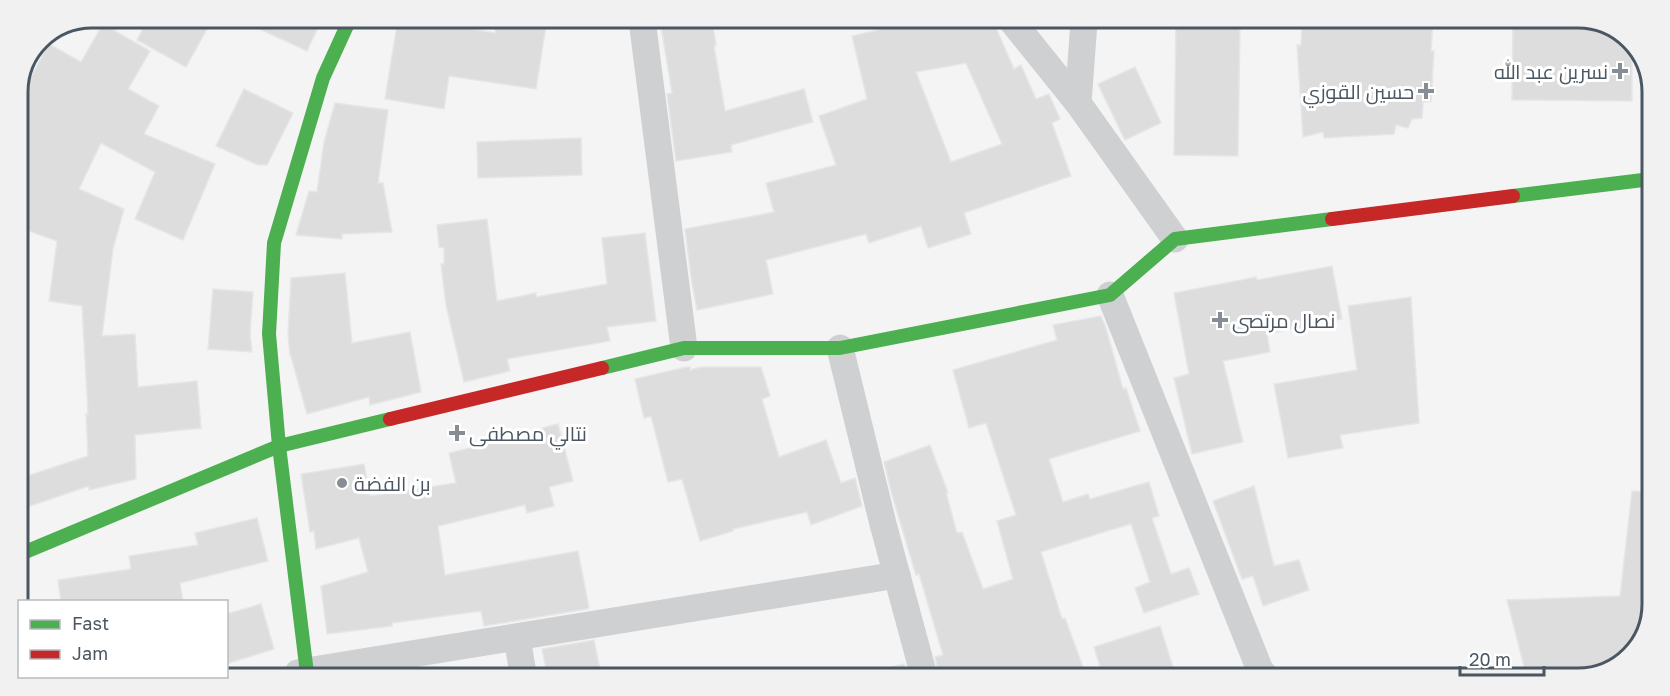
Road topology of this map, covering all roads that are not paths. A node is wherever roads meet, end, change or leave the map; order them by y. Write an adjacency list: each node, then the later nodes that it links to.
1 (346, 28): 11 (street)
2 (643, 28): 9 (street)
3 (1018, 28): 5 (street)
4 (1084, 28): 5 (street)
5 (1078, 103): 7 (street)
6 (1641, 180): 7 (street)
7 (1175, 239): 8 (street)
8 (1110, 296): 10 (street); 19 (street)
9 (684, 348): 10 (street); 11 (street)
10 (840, 348): 13 (street)
11 (279, 446): 12 (street); 15 (street)
12 (29, 550)
13 (897, 575): 14 (street); 18 (street)
14 (518, 637): 16 (street); 17 (street)
15 (304, 668)
16 (328, 668)
17 (522, 668)
18 (922, 668)
19 (1259, 668)

